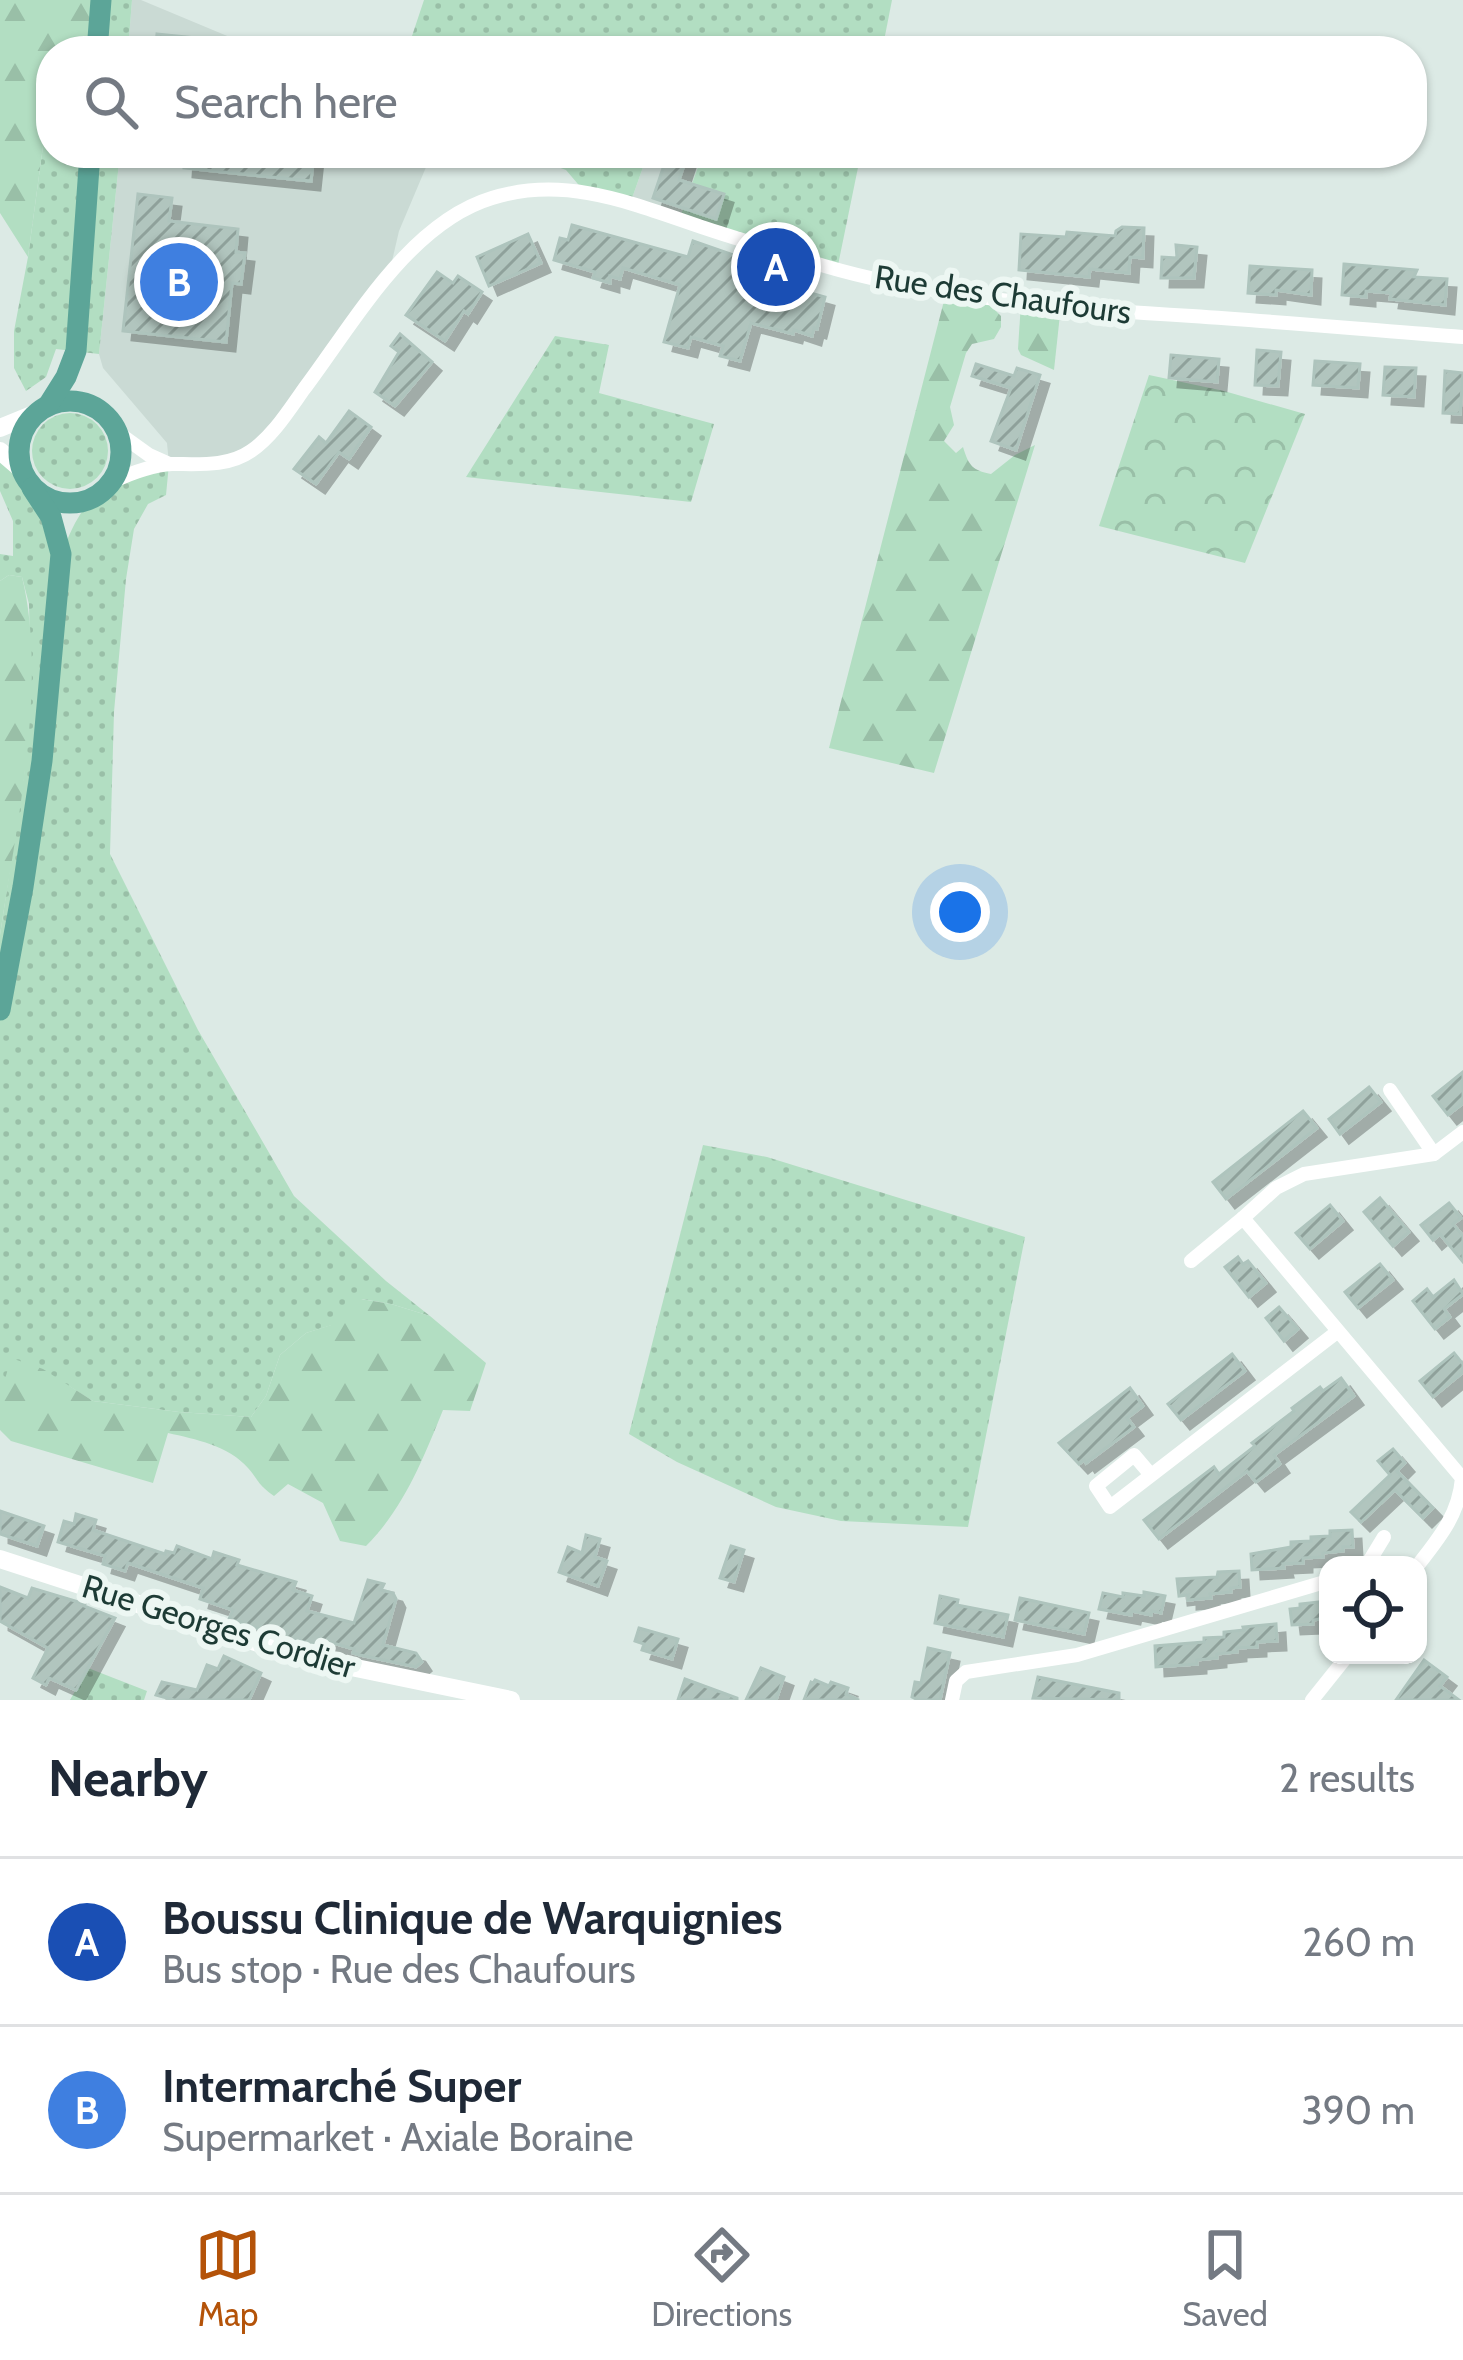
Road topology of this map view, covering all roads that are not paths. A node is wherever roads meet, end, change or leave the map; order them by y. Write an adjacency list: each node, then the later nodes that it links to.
1 (100, 0): 2 (main road)
2 (99, 36)
3 (89, 168): 5 (main road)
4 (1463, 337): 11 (street, Rue des Chaufours)
5 (76, 351): 6 (main road); 7 (main road)
6 (42, 409): 7 (main road); 8 (street); 12 (main road)
7 (100, 410): 9 (main road)
8 (0, 428)
9 (117, 433): 11 (street); 13 (main road)
10 (0, 451): 12 (street)
11 (169, 464): 13 (street, Rue des Chaufours)
12 (26, 479): 14 (main road); 15 (main road)
13 (112, 482): 14 (main road)
14 (90, 500): 15 (main road)
15 (61, 554): 16 (main road)
16 (0, 1010)
17 (1390, 1090): 19 (street)
18 (1463, 1132): 19 (street)
19 (1434, 1154): 20 (street)
20 (1243, 1218): 21 (street); 22 (street)
21 (1190, 1261)
22 (1337, 1332): 23 (street); 24 (street)
23 (1151, 1475)
24 (1456, 1528): 27 (street)
25 (1384, 1537): 26 (street)
26 (1372, 1556)
27 (1427, 1556)
28 (0, 1558): 31 (street, Rue Georges Cordier)
29 (1319, 1584): 32 (street)
30 (1341, 1664): 33 (street)
31 (511, 1700)
32 (952, 1700)
33 (1312, 1700)

